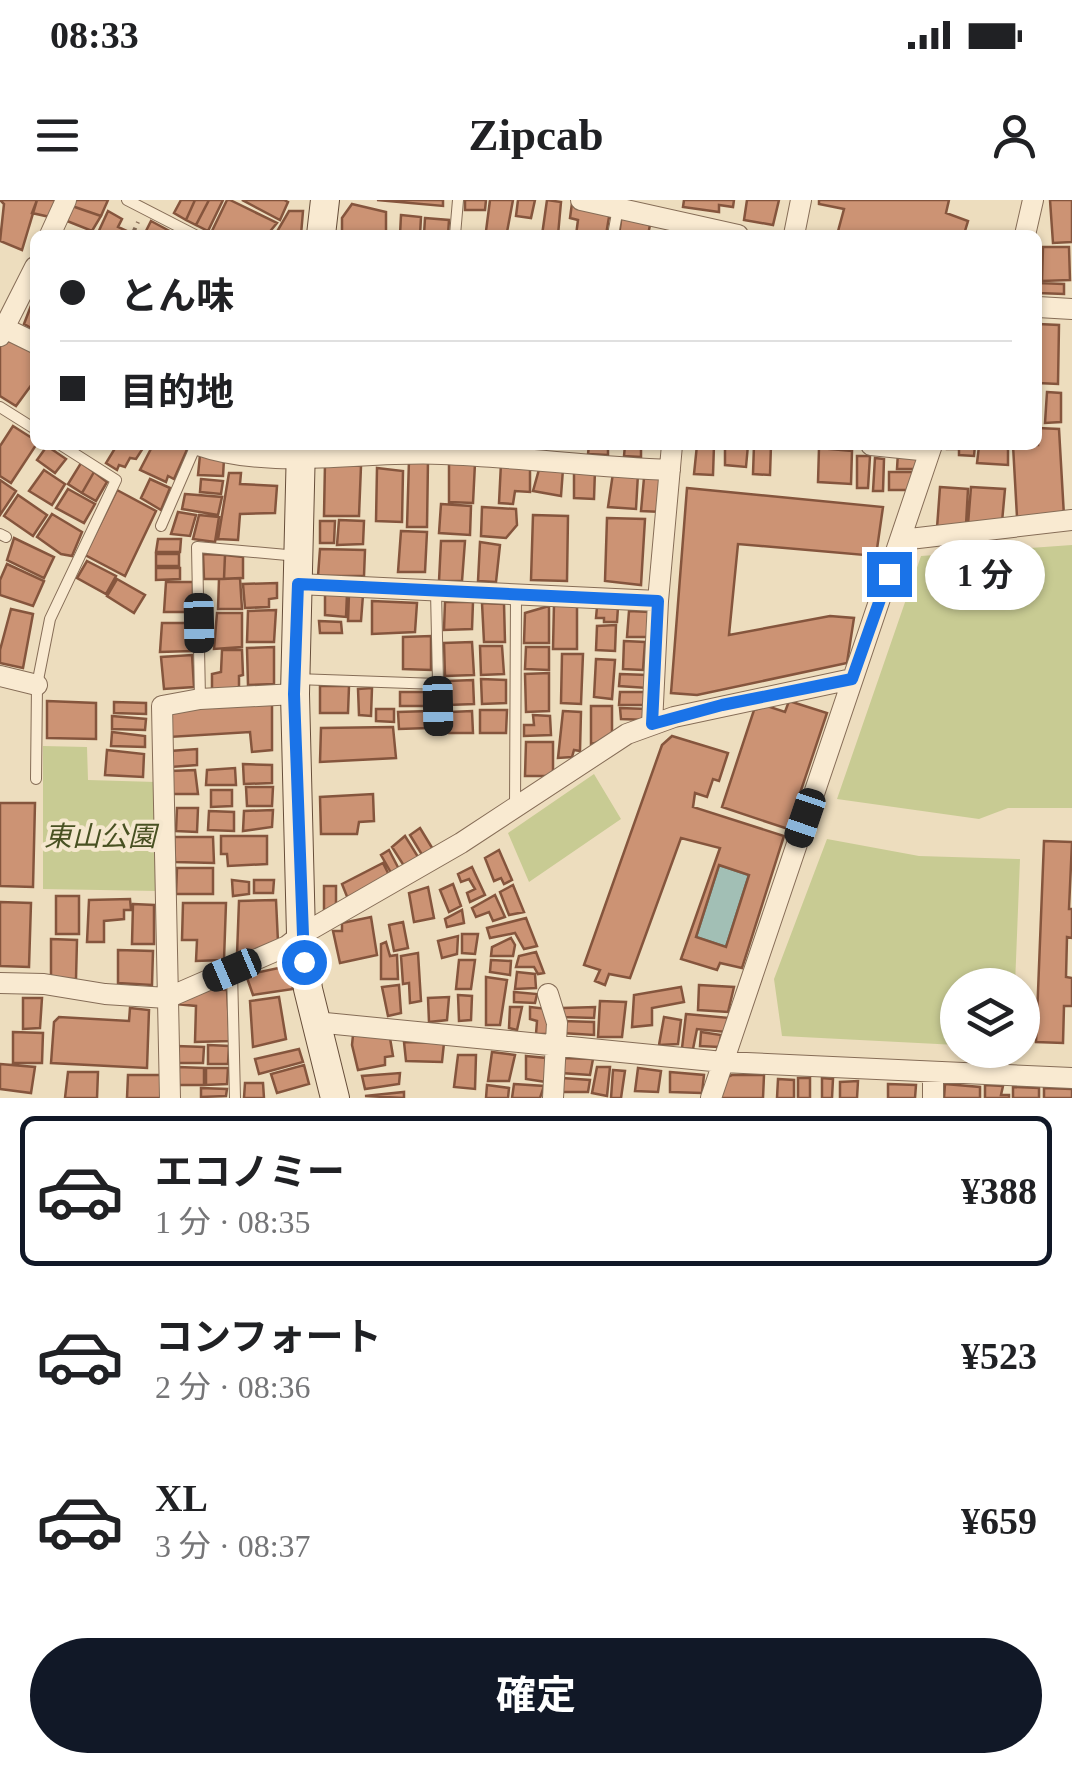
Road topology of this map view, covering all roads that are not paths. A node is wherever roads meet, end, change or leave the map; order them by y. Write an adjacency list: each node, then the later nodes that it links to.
1 (66, 200): 9 (street)
2 (127, 200): 10 (lane)
3 (325, 200): 11 (main road)
4 (458, 200): 12 (lane)
5 (581, 200): 8 (street)
6 (802, 200): 15 (street)
7 (1033, 200): 16 (street)
8 (618, 204): 13 (lane); 14 (street)
9 (52, 230)
10 (184, 230)
11 (322, 230)
12 (455, 230)
13 (614, 230)
14 (719, 230)
15 (795, 230)
16 (1027, 230)
17 (30, 277): 20 (street)
18 (1042, 307): 19 (street)
19 (1072, 308)
20 (2, 330): 21 (street)
21 (30, 341)
22 (0, 407): 23 (lane)
23 (30, 426)
24 (68, 450): 43 (lane)
25 (195, 450): 34 (lane)
26 (221, 450): 31 (street)
27 (370, 450): 31 (street)
28 (450, 450): 32 (street)
29 (672, 450): 32 (street)
30 (930, 450): 35 (street)
31 (301, 451): 36 (main road)
32 (670, 470): 39 (street)
33 (1072, 520): 35 (street)
34 (161, 526)
35 (901, 540): 41 (street)
36 (298, 570): 37 (street); 44 (main road); 45 (lane)
37 (436, 592): 38 (street); 42 (lane)
38 (516, 595): 39 (street); 49 (lane)
39 (658, 601): 46 (street)
40 (0, 676): 43 (street)
41 (852, 679): 46 (street); 57 (street)
42 (438, 684): 44 (lane); 47 (lane)
43 (37, 685): 48 (lane)
44 (295, 686): 45 (street); 50 (main road)
45 (200, 699): 54 (street)
46 (652, 724): 49 (street)
47 (439, 727)
48 (36, 779)
49 (515, 808): 50 (street)
50 (294, 941): 51 (street); 55 (main road)
51 (232, 970): 54 (street); 61 (lane)
52 (0, 983): 54 (street)
53 (548, 994): 56 (street)
54 (166, 998): 60 (street)
55 (315, 1022): 56 (street); 62 (main road)
56 (556, 1047): 57 (street); 63 (street)
57 (723, 1062): 58 (street); 64 (street)
58 (934, 1072): 59 (street); 65 (street)
59 (1072, 1078)
60 (170, 1098)
61 (235, 1098)
62 (336, 1098)
63 (553, 1098)
64 (710, 1098)
65 (933, 1098)

